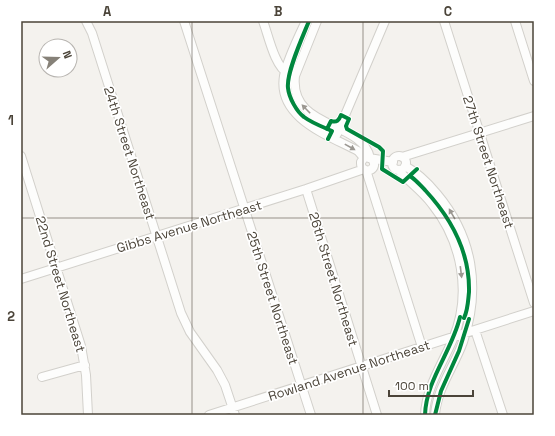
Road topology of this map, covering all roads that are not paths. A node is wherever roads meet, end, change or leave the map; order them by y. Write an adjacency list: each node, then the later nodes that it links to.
1 (86, 21): 21 (street, 24th Street Northeast)
2 (184, 21): 20 (street, 25th Street Northeast)
3 (264, 21): 9 (street)
4 (306, 21): 9 (street)
5 (317, 21): 10 (street)
6 (385, 21): 13 (street)
7 (444, 21): 14 (street, 27th Street Northeast)
8 (515, 21): 11 (street)
9 (285, 72): 10 (street); 15 (street)
10 (295, 76): 13 (street, one-way to 10)
11 (534, 81)
12 (534, 116): 14 (street, Gibbs Avenue Northeast)
13 (339, 129): 15 (street); 18 (street)
14 (480, 133): 17 (street, Gibbs Avenue Northeast); 26 (street, 27th Street Northeast)
15 (335, 138): 18 (street, one-way to 18)
16 (21, 156): 24 (street, 22nd Street Northeast)
17 (400, 164): 18 (street, Gibbs Avenue Northeast); 22 (street, one-way to 17); 23 (street)
18 (366, 166): 19 (street, Gibbs Avenue Northeast); 31 (street)
19 (306, 189): 20 (street, Gibbs Avenue Northeast); 33 (street, 26th Street Northeast)
20 (245, 208): 21 (street, Gibbs Avenue Northeast); 35 (street, 25th Street Northeast)
21 (157, 236): 24 (street, Gibbs Avenue Northeast); 36 (street, 24th Street Northeast)
22 (463, 237): 23 (street); 29 (street)
23 (453, 241): 30 (street, one-way to 30)
24 (56, 268): 25 (street, Gibbs Avenue Northeast); 32 (street, 22nd Street Northeast)
25 (21, 279)
26 (534, 303)
27 (534, 311): 28 (street, Rowland Avenue Northeast)
28 (475, 330): 29 (street, Rowland Avenue Northeast); 43 (street)
29 (466, 333): 30 (street, Rowland Avenue Northeast); 42 (street)
30 (454, 336): 31 (street, Rowland Avenue Northeast); 41 (street)
31 (422, 347): 33 (street, Rowland Avenue Northeast)
32 (85, 365): 34 (street); 37 (street, 22nd Street Northeast)
33 (361, 366): 35 (street, Rowland Avenue Northeast); 40 (street, 26th Street Northeast)
34 (42, 377)
35 (302, 385): 36 (street, Rowland Avenue Northeast); 39 (street, 25th Street Northeast)
36 (234, 411): 38 (street, Rowland Avenue Northeast)
37 (88, 415)
38 (209, 415)
39 (311, 415)
40 (377, 415)
41 (425, 415)
42 (435, 415)
43 (503, 415)

